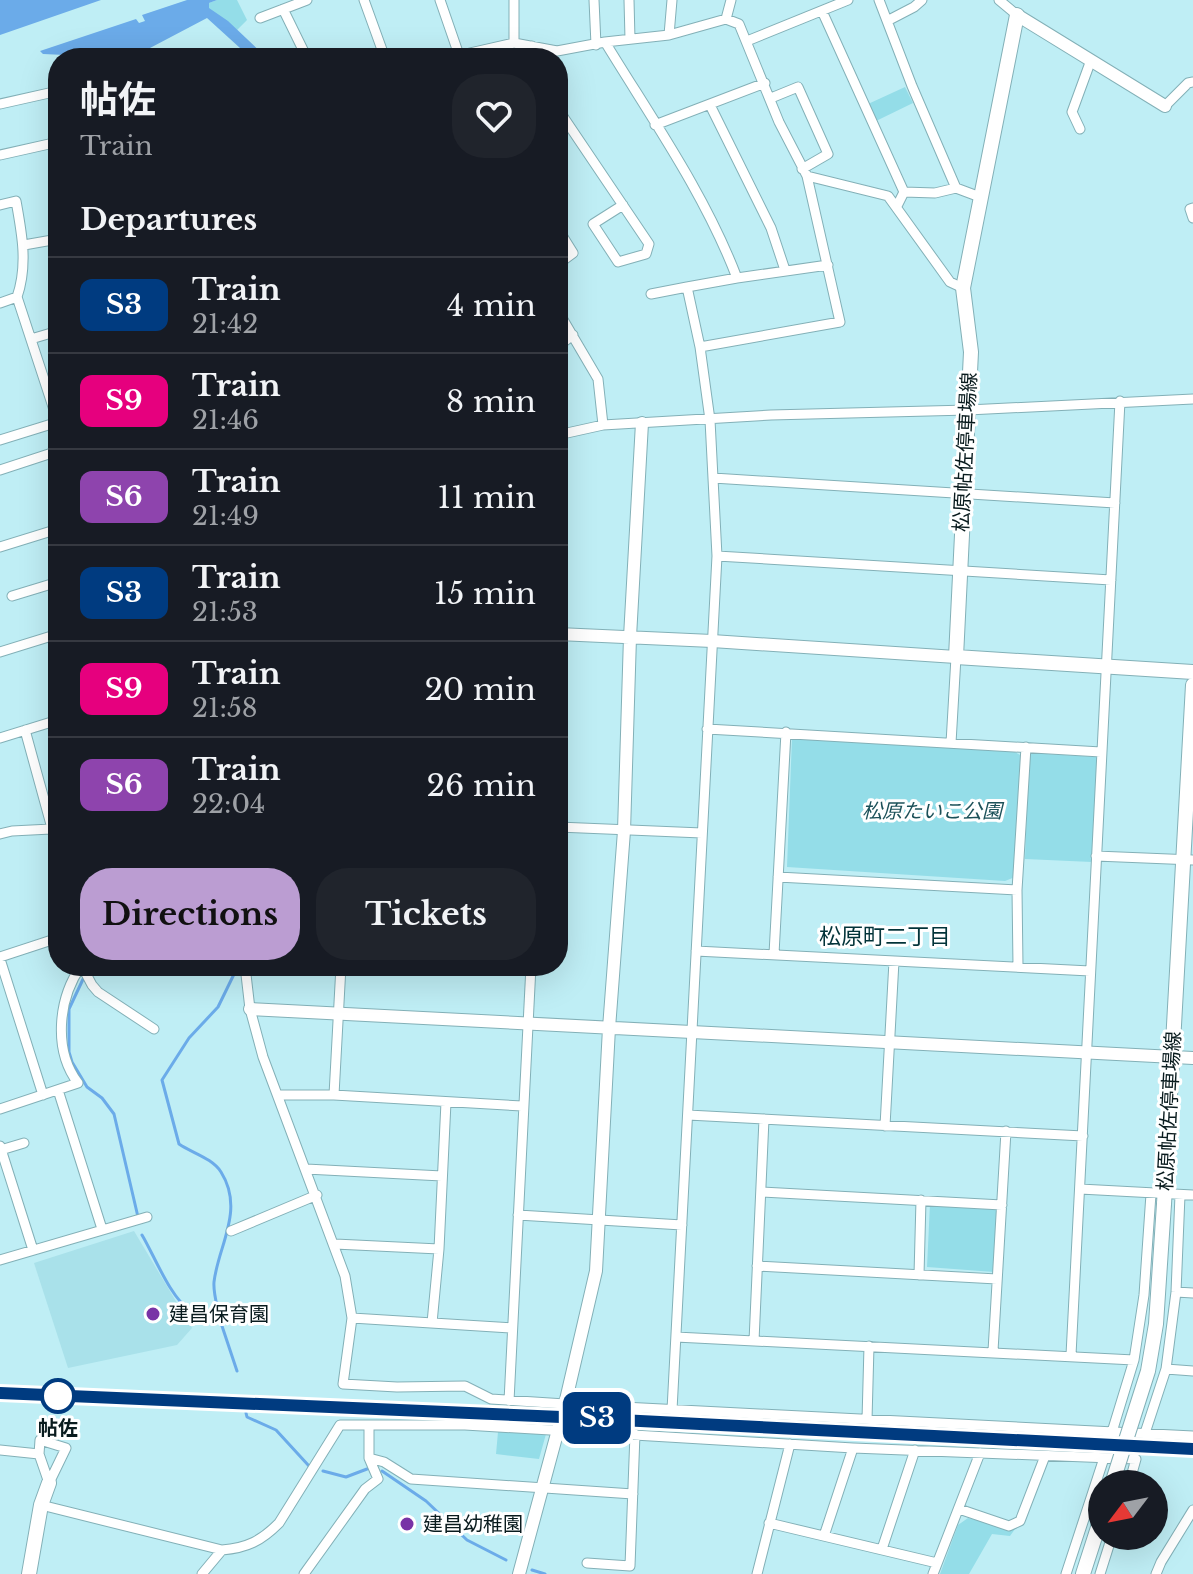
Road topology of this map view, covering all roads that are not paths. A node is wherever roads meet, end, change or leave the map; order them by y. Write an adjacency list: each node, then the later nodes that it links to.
1 (307, 0): 13 (street)
2 (364, 0): 26 (street)
3 (440, 0): 27 (street)
4 (514, 0): 22 (street)
5 (594, 0): 23 (street)
6 (629, 0): 20 (street)
7 (672, 0): 19 (street)
8 (731, 0): 17 (street)
9 (848, 0): 14 (street)
10 (879, 0): 18 (street)
11 (922, 0): 18 (street)
12 (999, 0): 15 (street)
13 (283, 9): 16 (street); 25 (street)
14 (822, 11): 21 (street); 46 (street)
15 (1017, 15): 31 (street); 47 (main road, 松原帖佐停車場線)
16 (260, 18)
17 (726, 19): 19 (street); 21 (street)
18 (889, 20): 45 (street)
19 (669, 35): 20 (street)
20 (630, 39): 23 (street)
21 (747, 41): 33 (street)
22 (514, 43): 24 (street); 28 (street)
23 (600, 44): 30 (street); 40 (street)
24 (532, 46): 29 (street)
25 (302, 48)
26 (381, 48)
27 (453, 48)
28 (491, 48)
29 (542, 48)
30 (568, 49)
31 (1091, 60): 38 (street); 41 (street)
32 (1193, 82): 38 (street)
33 (765, 83): 35 (street); 37 (street)
34 (48, 93): 36 (street)
35 (771, 98): 44 (street); 44 (street)
36 (0, 104)
37 (710, 105): 40 (street); 56 (street)
38 (1165, 106)
39 (568, 124): 49 (street)
40 (655, 125): 57 (street)
41 (1080, 129)
42 (48, 144): 43 (street)
43 (0, 155)
44 (805, 172): 50 (street); 55 (street)
45 (956, 188): 46 (street); 47 (street)
46 (904, 192): 50 (street)
47 (980, 197): 59 (main road, 松原帖佐停車場線)
48 (0, 205): 54 (street)
49 (623, 205): 49 (street)
50 (897, 206): 59 (street)
51 (1193, 208): 52 (street)
52 (1193, 218)
53 (48, 241): 54 (street)
54 (24, 245): 61 (street)
55 (828, 265): 56 (street); 68 (street)
56 (785, 270): 57 (street)
57 (737, 278): 58 (street)
58 (687, 287): 60 (street); 68 (street)
59 (963, 288): 72 (main road, 松原帖佐停車場線)
60 (651, 294)
61 (17, 297): 62 (street); 66 (street)
62 (0, 303)
63 (568, 327): 65 (street)
64 (48, 334): 66 (street)
65 (573, 335): 67 (street); 76 (street)
66 (31, 339): 69 (street)
67 (568, 339)
68 (700, 347): 73 (street)
69 (48, 389)
70 (1193, 399): 71 (street)
71 (1120, 401): 72 (street); 83 (street)
72 (968, 410): 73 (street); 82 (main road, 松原帖佐停車場線)
73 (710, 420): 75 (street); 81 (street)
74 (48, 423): 78 (street)
75 (642, 423): 76 (street); 93 (street)
76 (603, 425): 77 (street)
77 (568, 433)
78 (0, 440)
79 (48, 454): 80 (street)
80 (0, 470)
81 (713, 478): 82 (street); 86 (street)
82 (963, 494): 83 (street); 87 (main road, 松原帖佐停車場線)
83 (1115, 503): 88 (street)
84 (48, 532): 85 (street)
85 (0, 547)
86 (717, 556): 87 (street); 94 (street)
87 (959, 572): 88 (street); 96 (main road, 松原帖佐停車場線)
88 (1111, 580): 97 (street)
89 (48, 585): 90 (street)
90 (12, 596)
91 (568, 634): 93 (street)
92 (48, 637): 95 (street)
93 (630, 637): 94 (street); 111 (street)
94 (712, 641): 96 (street); 101 (street)
95 (0, 652)
96 (956, 657): 97 (main road); 105 (street)
97 (1106, 668): 98 (main road); 107 (street)
98 (1193, 672)
99 (1193, 685): 115 (main road, 松原帖佐停車場線)
100 (48, 723): 102 (street)
101 (707, 729): 103 (street); 112 (street)
102 (25, 730): 104 (street); 108 (street)
103 (786, 732): 105 (street); 116 (street)
104 (0, 738)
105 (951, 743): 106 (street)
106 (1026, 747): 107 (street); 117 (street)
107 (1101, 752): 114 (street)
108 (48, 818)
109 (568, 828): 111 (street)
110 (48, 829): 113 (street)
111 (624, 831): 112 (street); 133 (street)
112 (702, 833): 119 (street)
113 (0, 834)
114 (1096, 856): 115 (street); 124 (street)
115 (1189, 860): 138 (main road, 松原帖佐停車場線)
116 (778, 877): 117 (street); 120 (street)
117 (1017, 890): 123 (street)
118 (48, 941): 121 (street)
119 (696, 951): 120 (street); 135 (street)
120 (774, 954): 122 (street)
121 (0, 958): 141 (street)
122 (894, 961): 123 (street); 136 (street)
123 (1018, 966): 124 (street)
124 (1090, 971): 137 (street)
125 (77, 976): 140 (street)
126 (87, 976): 134 (street)
127 (246, 976): 130 (street)
128 (341, 976): 131 (street)
129 (530, 976): 132 (street)
130 (250, 1009): 131 (street); 142 (street)
131 (339, 1013): 132 (street); 143 (street)
132 (528, 1025): 133 (street); 145 (street)
133 (609, 1028): 135 (street); 166 (street)
134 (154, 1029)
135 (693, 1031): 136 (street); 147 (street)
136 (889, 1042): 137 (street); 149 (street)
137 (1088, 1052): 138 (street); 151 (street)
138 (1172, 1057): 139 (street); 161 (main road, 松原帖佐停車場線)
139 (1193, 1058)
140 (58, 1090): 141 (street); 168 (street)
141 (43, 1095): 146 (street)
142 (278, 1095): 143 (street); 154 (street)
143 (334, 1095): 144 (street)
144 (446, 1102): 145 (street); 155 (street)
145 (522, 1106): 164 (street)
146 (0, 1109)
147 (688, 1115): 148 (street); 167 (street)
148 (764, 1119): 149 (street); 157 (street)
149 (885, 1126): 150 (street)
150 (1006, 1131): 151 (street); 163 (street)
151 (1083, 1136): 156 (street)
152 (24, 1143): 153 (street)
153 (1, 1148): 172 (street)
154 (306, 1169): 155 (street); 158 (street)
155 (442, 1176): 171 (street)
156 (1080, 1189): 161 (street); 186 (street)
157 (761, 1192): 162 (street); 174 (street)
158 (317, 1195): 169 (street); 170 (street)
159 (1180, 1195): 160 (street); 161 (street); 177 (street)
160 (1193, 1195)
161 (1160, 1198): 187 (street); 209 (main road, 松原帖佐停車場線, bridge)
162 (921, 1200): 163 (street); 175 (street)
163 (1002, 1205): 176 (street)
164 (518, 1215): 166 (street); 181 (street)
165 (147, 1217): 168 (street)
166 (600, 1220): 167 (street); 191 (street)
167 (682, 1225): 182 (street)
168 (102, 1229): 172 (street)
169 (231, 1231)
170 (335, 1244): 171 (street); 179 (street)
171 (439, 1249): 180 (street)
172 (33, 1250): 173 (street)
173 (0, 1260)
174 (757, 1266): 175 (street); 183 (street)
175 (919, 1275): 176 (street)
176 (997, 1279): 185 (street)
177 (1176, 1292): 178 (street); 188 (street)
178 (1193, 1293)
179 (352, 1318): 180 (street); 190 (street)
180 (432, 1323): 181 (street)
181 (512, 1328): 190 (street)
182 (676, 1337): 183 (street); 192 (street)
183 (754, 1341): 184 (street)
184 (869, 1346): 185 (street); 193 (street)
185 (993, 1351): 186 (street)
186 (1071, 1355): 187 (street)
187 (1134, 1360): 196 (street)
188 (1166, 1369): 189 (street); 197 (street)
189 (1193, 1371)
190 (509, 1401): 191 (street)
191 (565, 1404): 192 (street); 195 (street)
192 (672, 1410): 193 (street)
193 (867, 1420): 196 (street)
194 (369, 1426): 195 (street); 207 (street); 220 (street)
195 (557, 1431): 198 (street); 212 (street)
196 (1112, 1432): 197 (street)
197 (1145, 1433): 199 (street)
198 (635, 1434): 200 (street); 213 (street)
199 (1193, 1436)
200 (790, 1444): 201 (street); 217 (street)
201 (853, 1448): 203 (street); 218 (street)
202 (0, 1450): 205 (street)
203 (915, 1450): 204 (street); 219 (street)
204 (980, 1453): 206 (street); 215 (street)
205 (39, 1454): 211 (street); 211 (street)
206 (1045, 1456): 208 (street); 215 (street)
207 (369, 1458): 212 (street); 227 (street)
208 (1104, 1458): 210 (street); 231 (street)
209 (1116, 1470)
210 (1133, 1470)
211 (49, 1483): 214 (main road)
212 (541, 1489): 213 (street); 228 (street)
213 (633, 1494): 223 (street)
214 (41, 1505): 220 (street); 225 (main road)
215 (959, 1509): 224 (street)
216 (1193, 1510): 234 (street)
217 (769, 1523): 218 (street); 229 (street)
218 (824, 1536): 219 (street)
219 (882, 1549): 224 (street)
220 (222, 1550): 226 (street)
221 (1091, 1550): 232 (main road)
222 (1108, 1550): 233 (street)
223 (587, 1563)
224 (937, 1563): 230 (street)
225 (29, 1574)
226 (202, 1574)
227 (304, 1574)
228 (519, 1574)
229 (757, 1574)
230 (933, 1574)
231 (1066, 1574)
232 (1083, 1574)
233 (1100, 1574)
234 (1156, 1574)

